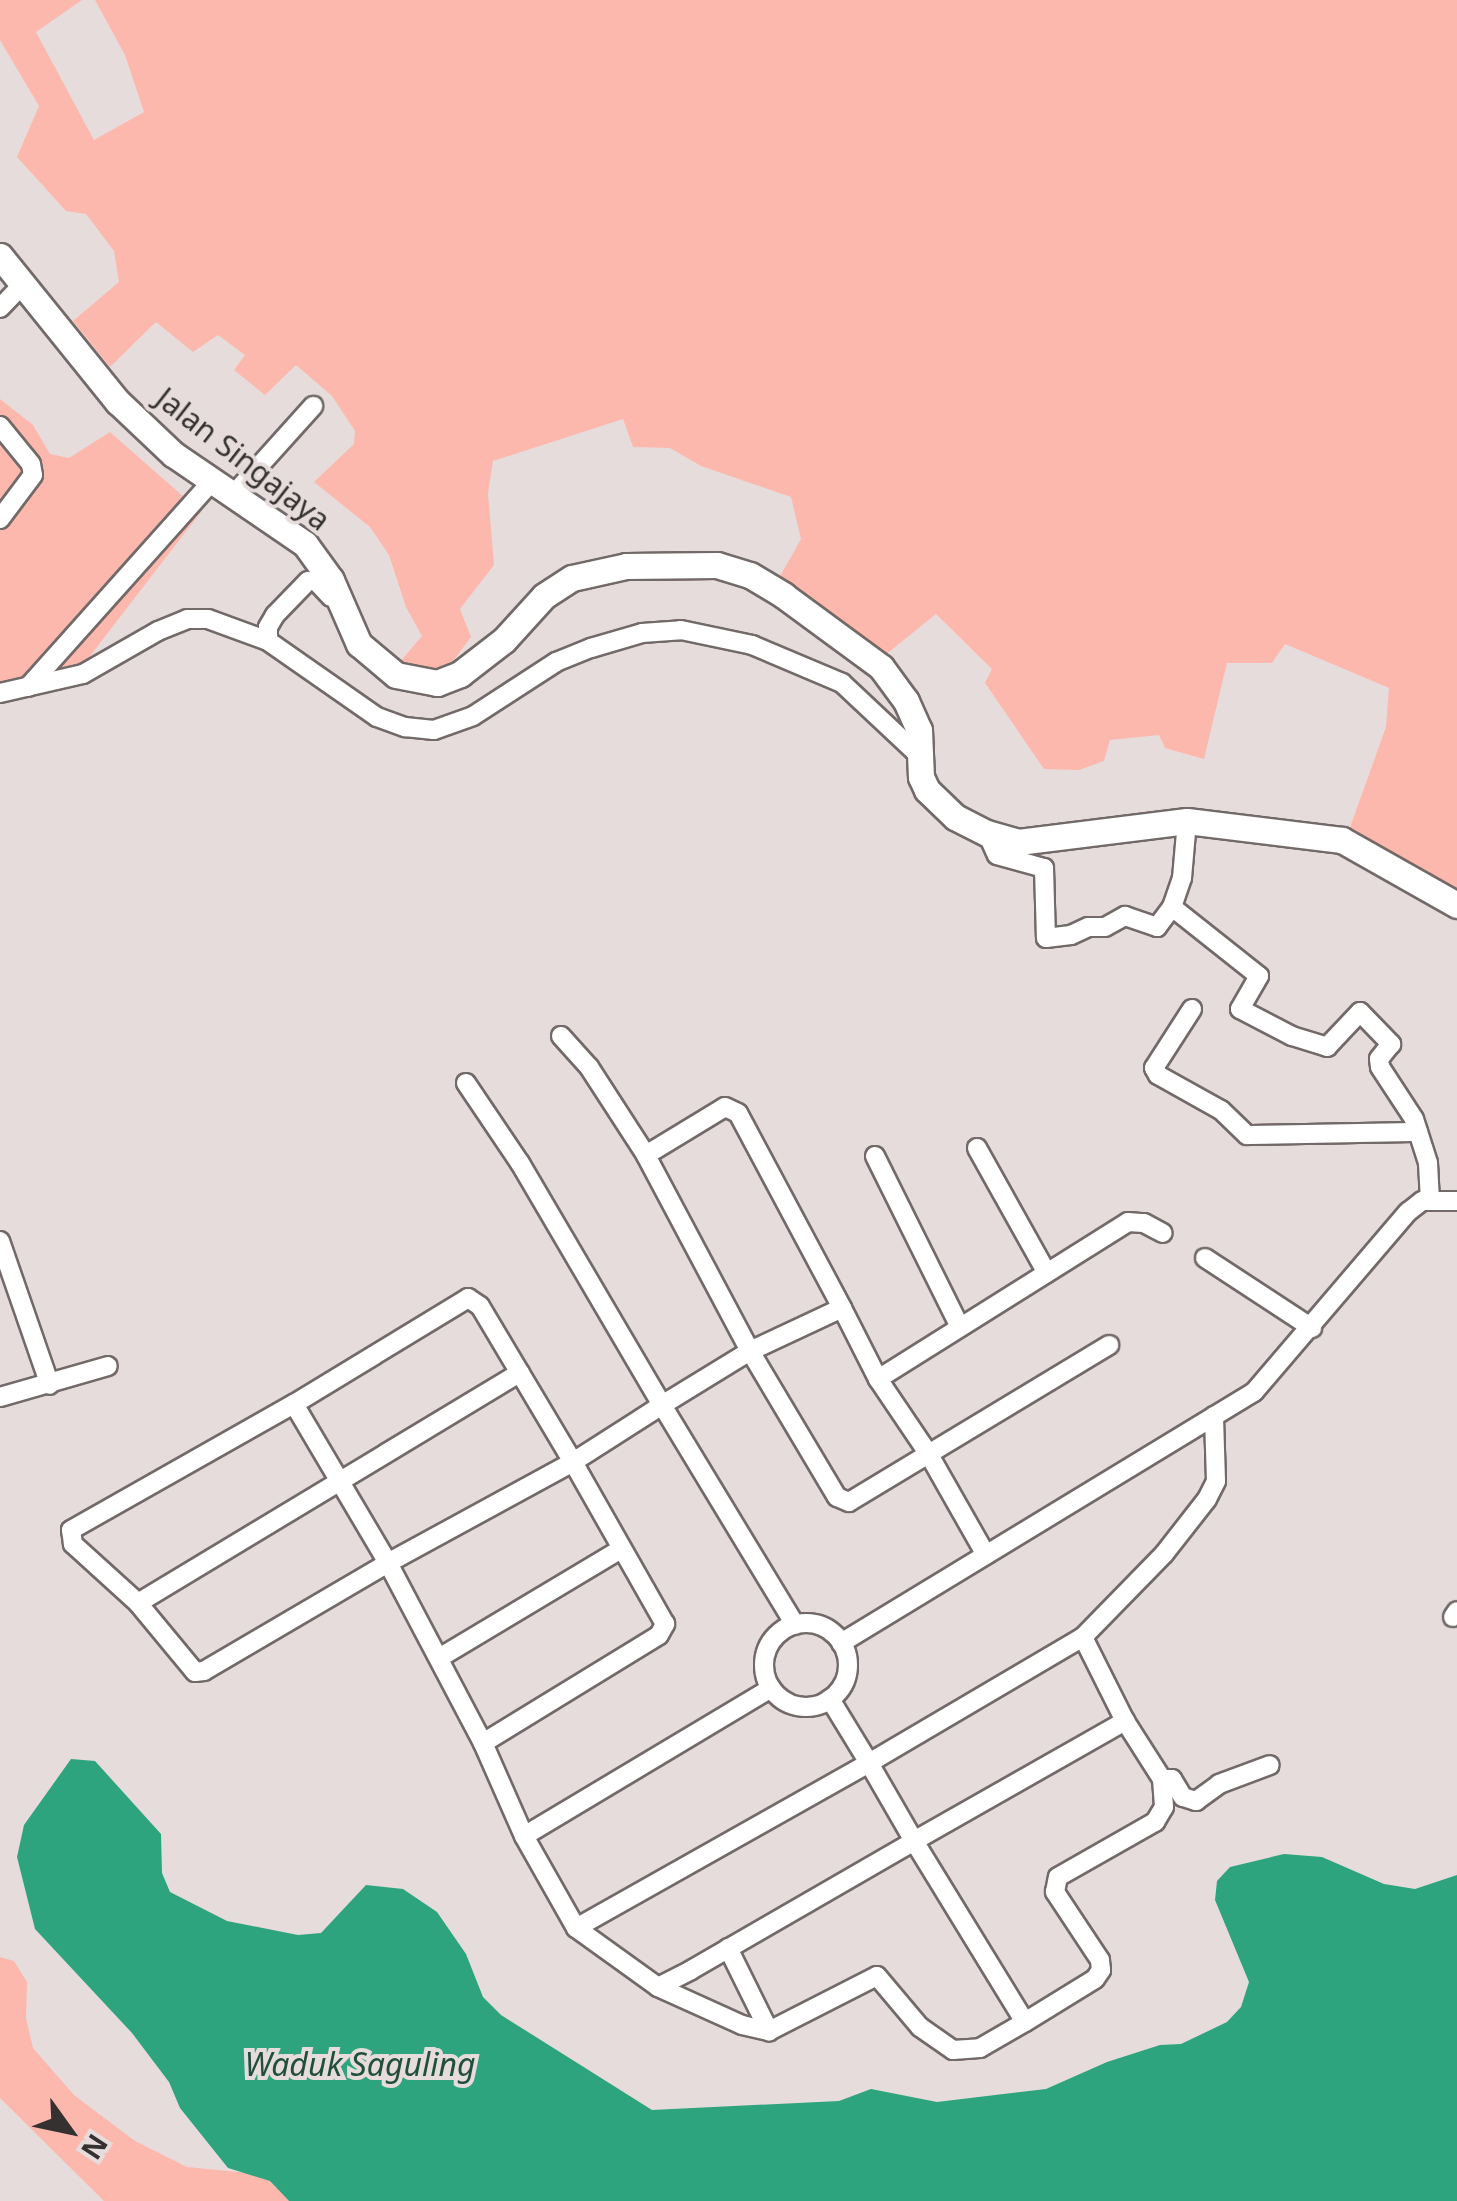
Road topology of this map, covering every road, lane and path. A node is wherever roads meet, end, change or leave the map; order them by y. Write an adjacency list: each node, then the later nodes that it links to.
1 (0, 256): 2 (street, Jalan Singajaya)
2 (24, 282): 3 (street); 6 (street, Jalan Singajaya)
3 (0, 308)
4 (312, 406): 6 (street)
5 (0, 426): 7 (street)
6 (222, 488): 8 (street, Jalan Singajaya); 10 (street)
7 (0, 519)
8 (339, 604): 9 (street); 12 (street, Jalan Singajaya)
9 (268, 641): 10 (street); 12 (street)
10 (28, 687): 11 (street)
11 (2, 690)
12 (922, 758): 14 (street, Jalan Singajaya)
13 (1187, 820): 14 (street, Jalan Singajaya); 15 (street, Jalan Singajaya); 16 (street)
14 (987, 833): 16 (street)
15 (1457, 905)
16 (1172, 907): 20 (street)
17 (1192, 1009): 20 (street)
18 (560, 1036): 22 (street)
19 (466, 1083): 41 (street)
20 (1418, 1132): 24 (street)
21 (977, 1148): 29 (street)
22 (646, 1155): 30 (street); 34 (street)
23 (875, 1156): 31 (street)
24 (1430, 1200): 25 (street); 32 (street)
25 (1457, 1202)
26 (1162, 1233): 29 (street)
27 (0, 1241): 38 (street)
28 (1205, 1258): 32 (street)
29 (1047, 1273): 31 (street)
30 (842, 1308): 34 (street); 37 (street)
31 (960, 1327): 37 (street)
32 (1312, 1328): 42 (street)
33 (1109, 1345): 43 (street)
34 (750, 1351): 41 (street); 43 (street)
35 (108, 1366): 38 (street)
36 (520, 1374): 40 (street); 44 (street); 45 (street)
37 (878, 1379): 43 (street)
38 (50, 1385): 39 (street)
39 (0, 1397)
40 (294, 1404): 45 (street); 49 (street)
41 (662, 1405): 44 (street); 50 (street)
42 (1214, 1416): 47 (street); 51 (street)
43 (928, 1453): 47 (street)
44 (574, 1462): 46 (street); 48 (street)
45 (340, 1480): 48 (street); 49 (street)
46 (621, 1548): 53 (street); 57 (street)
47 (986, 1555): 52 (street)
48 (388, 1563): 49 (street); 53 (street)
49 (138, 1604)
50 (795, 1624): 52 (street); 54 (street)
51 (1083, 1636): 56 (street); 58 (street)
52 (842, 1642): 55 (street)
53 (439, 1658): 57 (street)
54 (771, 1688): 55 (street); 61 (street)
55 (830, 1699): 58 (street)
56 (1125, 1720): 60 (street); 62 (street)
57 (483, 1743): 61 (street)
58 (870, 1763): 62 (street); 63 (street)
59 (1270, 1765): 60 (street)
60 (1162, 1779): 66 (street)
61 (524, 1836): 63 (street)
62 (914, 1841): 64 (street); 66 (street)
63 (576, 1928): 65 (street)
64 (728, 1948): 65 (street); 67 (street)
65 (658, 1986): 67 (street)
66 (1024, 2022): 67 (street)
67 (769, 2031)

